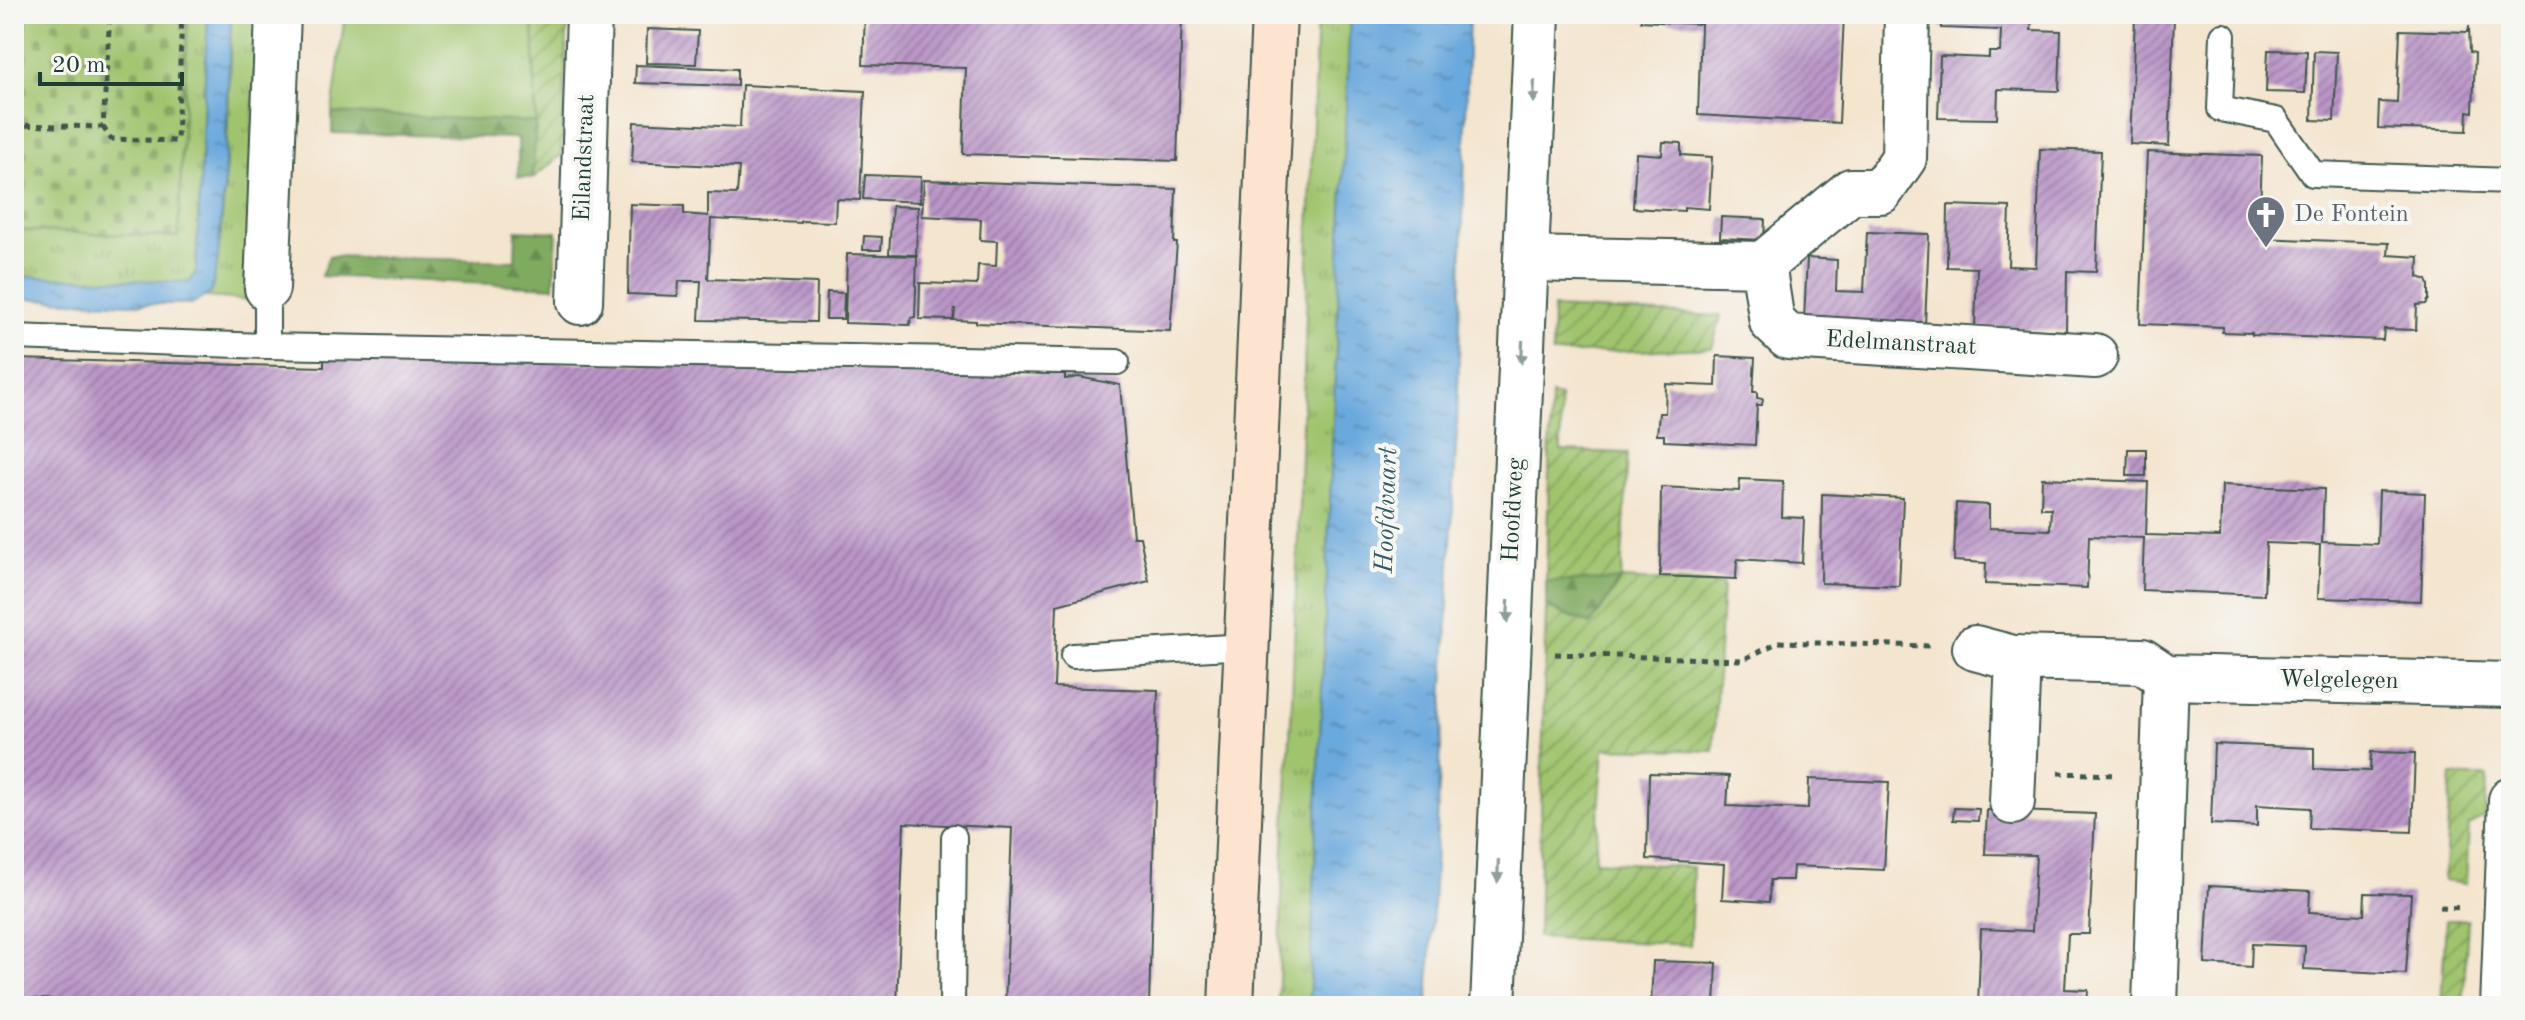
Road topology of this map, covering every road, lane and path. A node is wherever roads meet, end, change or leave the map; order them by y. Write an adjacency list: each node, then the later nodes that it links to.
1 (110, 14): 10 (path)
2 (182, 14): 10 (path)
3 (278, 14): 14 (street)
4 (589, 14): 15 (street, Eilandstraat)
5 (1274, 14): 20 (street)
6 (1537, 14): 12 (street, Hoofdweg, one-way to 12)
7 (1907, 14): 13 (street)
8 (2223, 36): 11 (lane)
9 (14, 125): 10 (path)
10 (103, 127)
11 (2511, 181)
12 (1527, 259): 13 (street); 22 (street, Hoofdweg, one-way to 22)
13 (1763, 264): 18 (street, Edelmanstraat)
14 (267, 288): 17 (lane)
15 (580, 302)
16 (14, 337): 17 (lane)
17 (267, 346): 19 (lane)
18 (2095, 356)
19 (1117, 362)
20 (1247, 646): 23 (lane); 32 (street)
21 (1975, 648): 22 (path); 24 (street, Welgelegen)
22 (1506, 655): 33 (street, Hoofdweg, one-way to 33)
23 (1073, 656)
24 (2018, 658): 25 (street, Welgelegen); 28 (street)
25 (2166, 677): 26 (street, Welgelegen); 34 (street)
26 (2511, 685)
27 (2118, 775): 28 (path)
28 (2012, 786)
29 (2511, 800): 35 (street)
30 (954, 837): 31 (lane)
31 (952, 1006)
32 (1231, 1006)
33 (1493, 1006)
34 (2155, 1006)
35 (2503, 1006)

